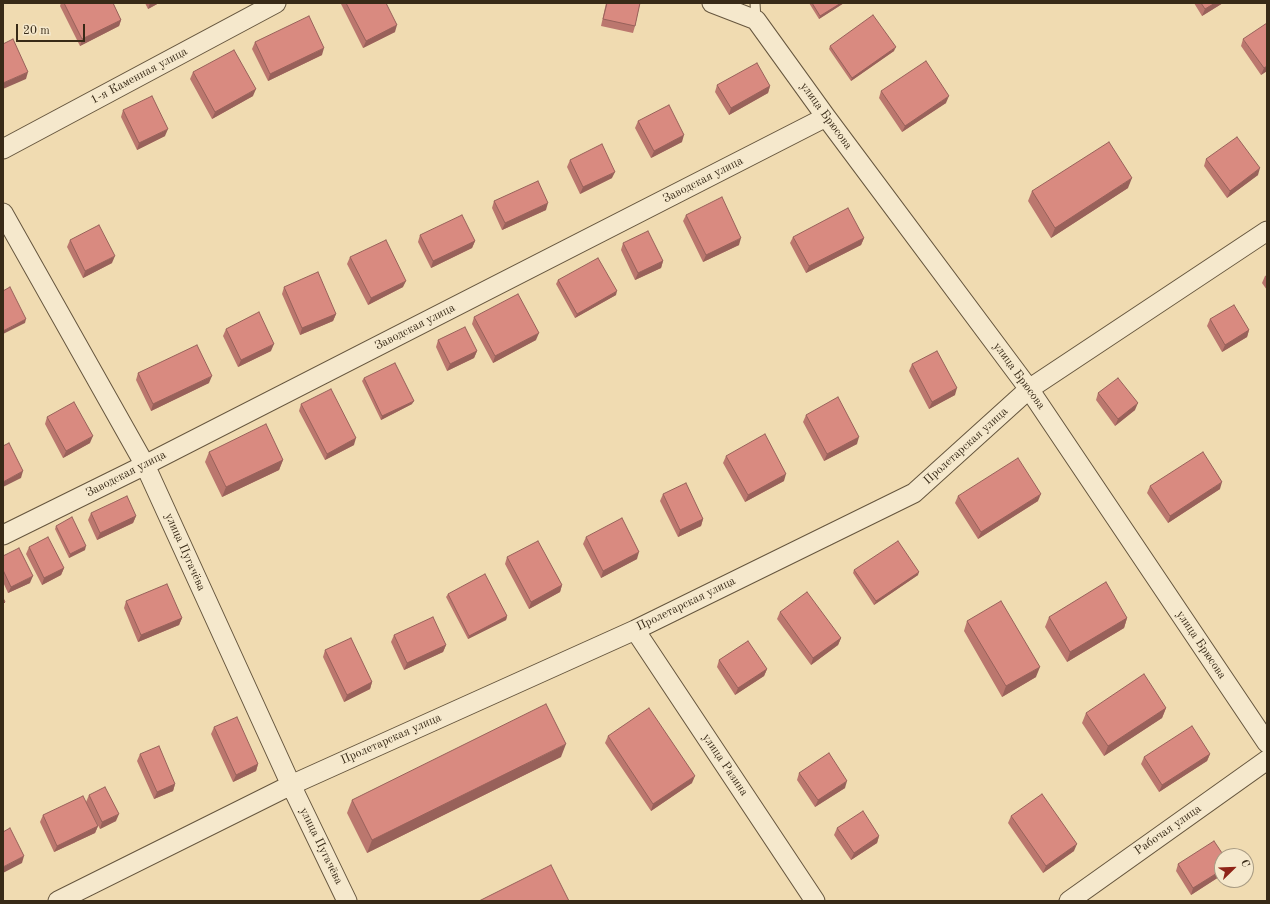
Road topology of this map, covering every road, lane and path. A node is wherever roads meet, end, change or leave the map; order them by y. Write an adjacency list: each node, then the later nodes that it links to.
1 (276, 3): 5 (street, 1-я Каменная улица)
2 (712, 3): 3 (street)
3 (755, 11): 4 (street, улица Брюсова)
4 (826, 117): 8 (street, улица Брюсова); 9 (street, Заводская улица)
5 (3, 149)
6 (3, 213): 9 (street, улица Пугачёва)
7 (1267, 232): 8 (street, Пролетарская улица)
8 (1029, 389): 11 (street, Пролетарская улица); 12 (street, улица Брюсова)
9 (145, 465): 10 (street, Заводская улица); 14 (street, улица Пугачёва)
10 (3, 535)
11 (635, 630): 14 (street, Пролетарская улица); 17 (street, улица Разина)
12 (1267, 743)
13 (1267, 760): 18 (street, Рабочая улица)
14 (291, 785): 15 (street, Пролетарская улица); 16 (street, улица Пугачёва)
15 (58, 901)
16 (347, 901)
17 (816, 901)
18 (1069, 901)

